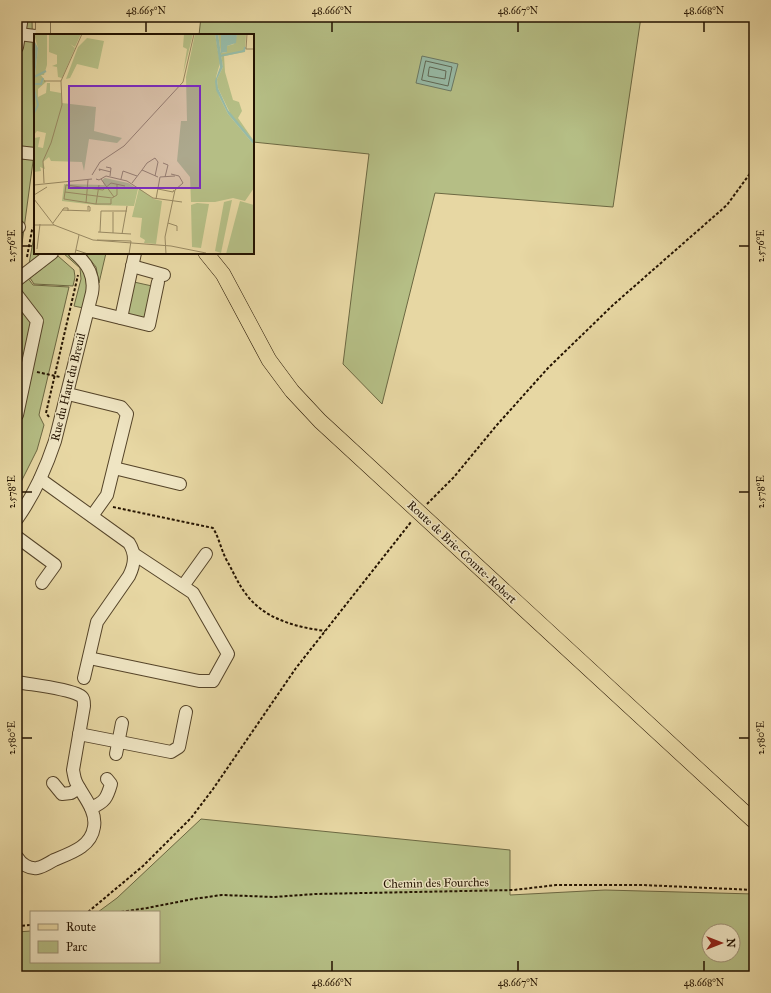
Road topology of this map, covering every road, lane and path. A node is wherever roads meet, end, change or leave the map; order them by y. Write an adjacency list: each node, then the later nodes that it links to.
1 (22, 17): 3 (street)
2 (43, 17): 4 (main road)
3 (19, 34): 5 (street); 6 (street)
4 (43, 34)
5 (34, 36)
6 (17, 46)
7 (17, 152): 8 (street)
8 (34, 154)
9 (754, 168): 30 (path)
10 (34, 227): 17 (path)
11 (51, 254): 17 (street)
12 (76, 254): 20 (street, Rue du Haut du Breuil)
13 (135, 254): 15 (street)
14 (207, 254): 30 (main road, Route de Brie-Comte-Robert)
15 (132, 266): 21 (street); 21 (street)
16 (78, 271): 25 (path)
17 (27, 273): 18 (street)
18 (17, 280)
19 (17, 295): 22 (street)
20 (88, 310): 21 (street); 23 (street, Rue du Haut du Breuil)
21 (121, 318)
22 (22, 370): 24 (street)
23 (68, 394): 26 (street); 27 (street, Rue du Haut du Breuil)
24 (17, 415)
25 (51, 422)
26 (114, 468): 28 (street); 29 (street)
27 (40, 479): 31 (street); 32 (street, Rue du Haut du Breuil)
28 (180, 484)
29 (100, 505): 31 (street); 38 (path)
30 (419, 512): 38 (path); 51 (main road, Route de Brie-Comte-Robert)
31 (92, 516): 34 (street)
32 (17, 519)
33 (17, 537): 36 (street)
34 (134, 554): 37 (street); 39 (street)
35 (206, 554): 37 (street)
36 (42, 583)
37 (183, 586): 39 (street)
38 (325, 631): 54 (path)
39 (89, 658): 40 (street)
40 (84, 678)
41 (17, 682): 44 (street)
42 (186, 712): 45 (street)
43 (122, 723): 45 (street)
44 (79, 734): 45 (street); 49 (street)
45 (119, 742): 46 (street)
46 (116, 754)
47 (107, 779): 50 (street)
48 (53, 783): 49 (street)
49 (79, 788): 50 (street)
50 (91, 808): 52 (street)
51 (754, 821)
52 (17, 857)
53 (754, 890): 55 (path, Chemin des Fourches)
54 (89, 911)
55 (127, 911)
56 (30, 925): 57 (path)
57 (17, 926)

